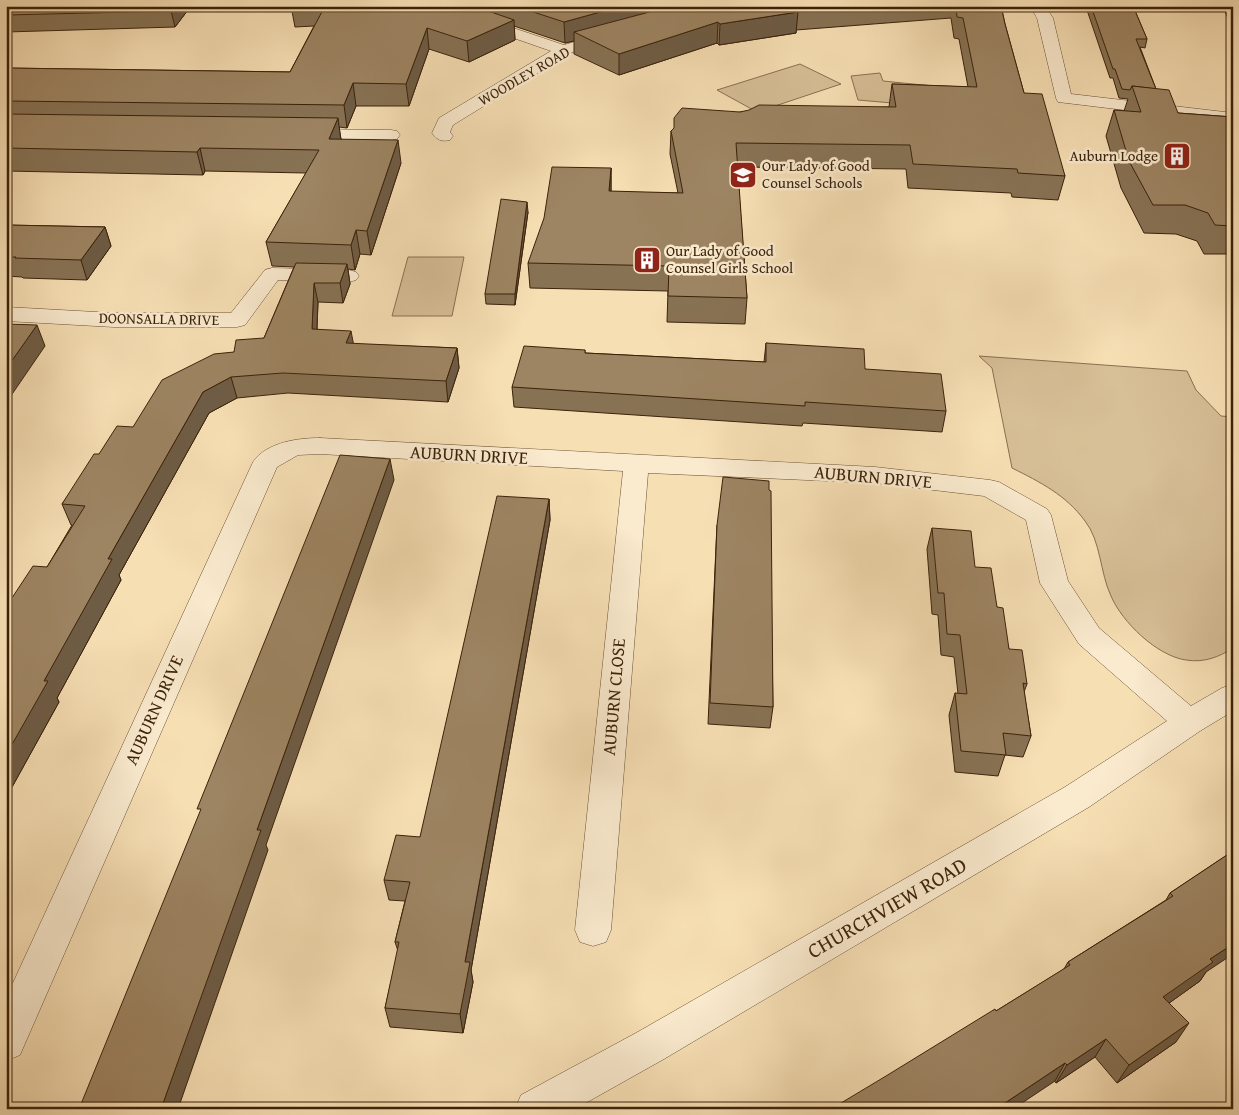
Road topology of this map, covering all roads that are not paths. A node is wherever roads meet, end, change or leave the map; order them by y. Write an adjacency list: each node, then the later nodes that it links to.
1 (428, 6): 4 (street)
2 (1037, 6): 5 (street)
3 (626, 32): 4 (street, WOODLEY ROAD)
4 (564, 50): 8 (street, WOODLEY ROAD)
5 (1233, 118)
6 (283, 134): 7 (street)
7 (391, 135)
8 (443, 135)
9 (349, 276): 10 (street, DOONSALLA DRIVE)
10 (6, 314)
11 (636, 464): 13 (street, AUBURN DRIVE); 14 (street, AUBURN CLOSE); 15 (street, AUBURN DRIVE)
12 (1233, 696): 13 (street, CHURCHVIEW ROAD)
13 (1189, 722): 16 (street, CHURCHVIEW ROAD)
14 (593, 930)
15 (6, 1042)
16 (535, 1109)

